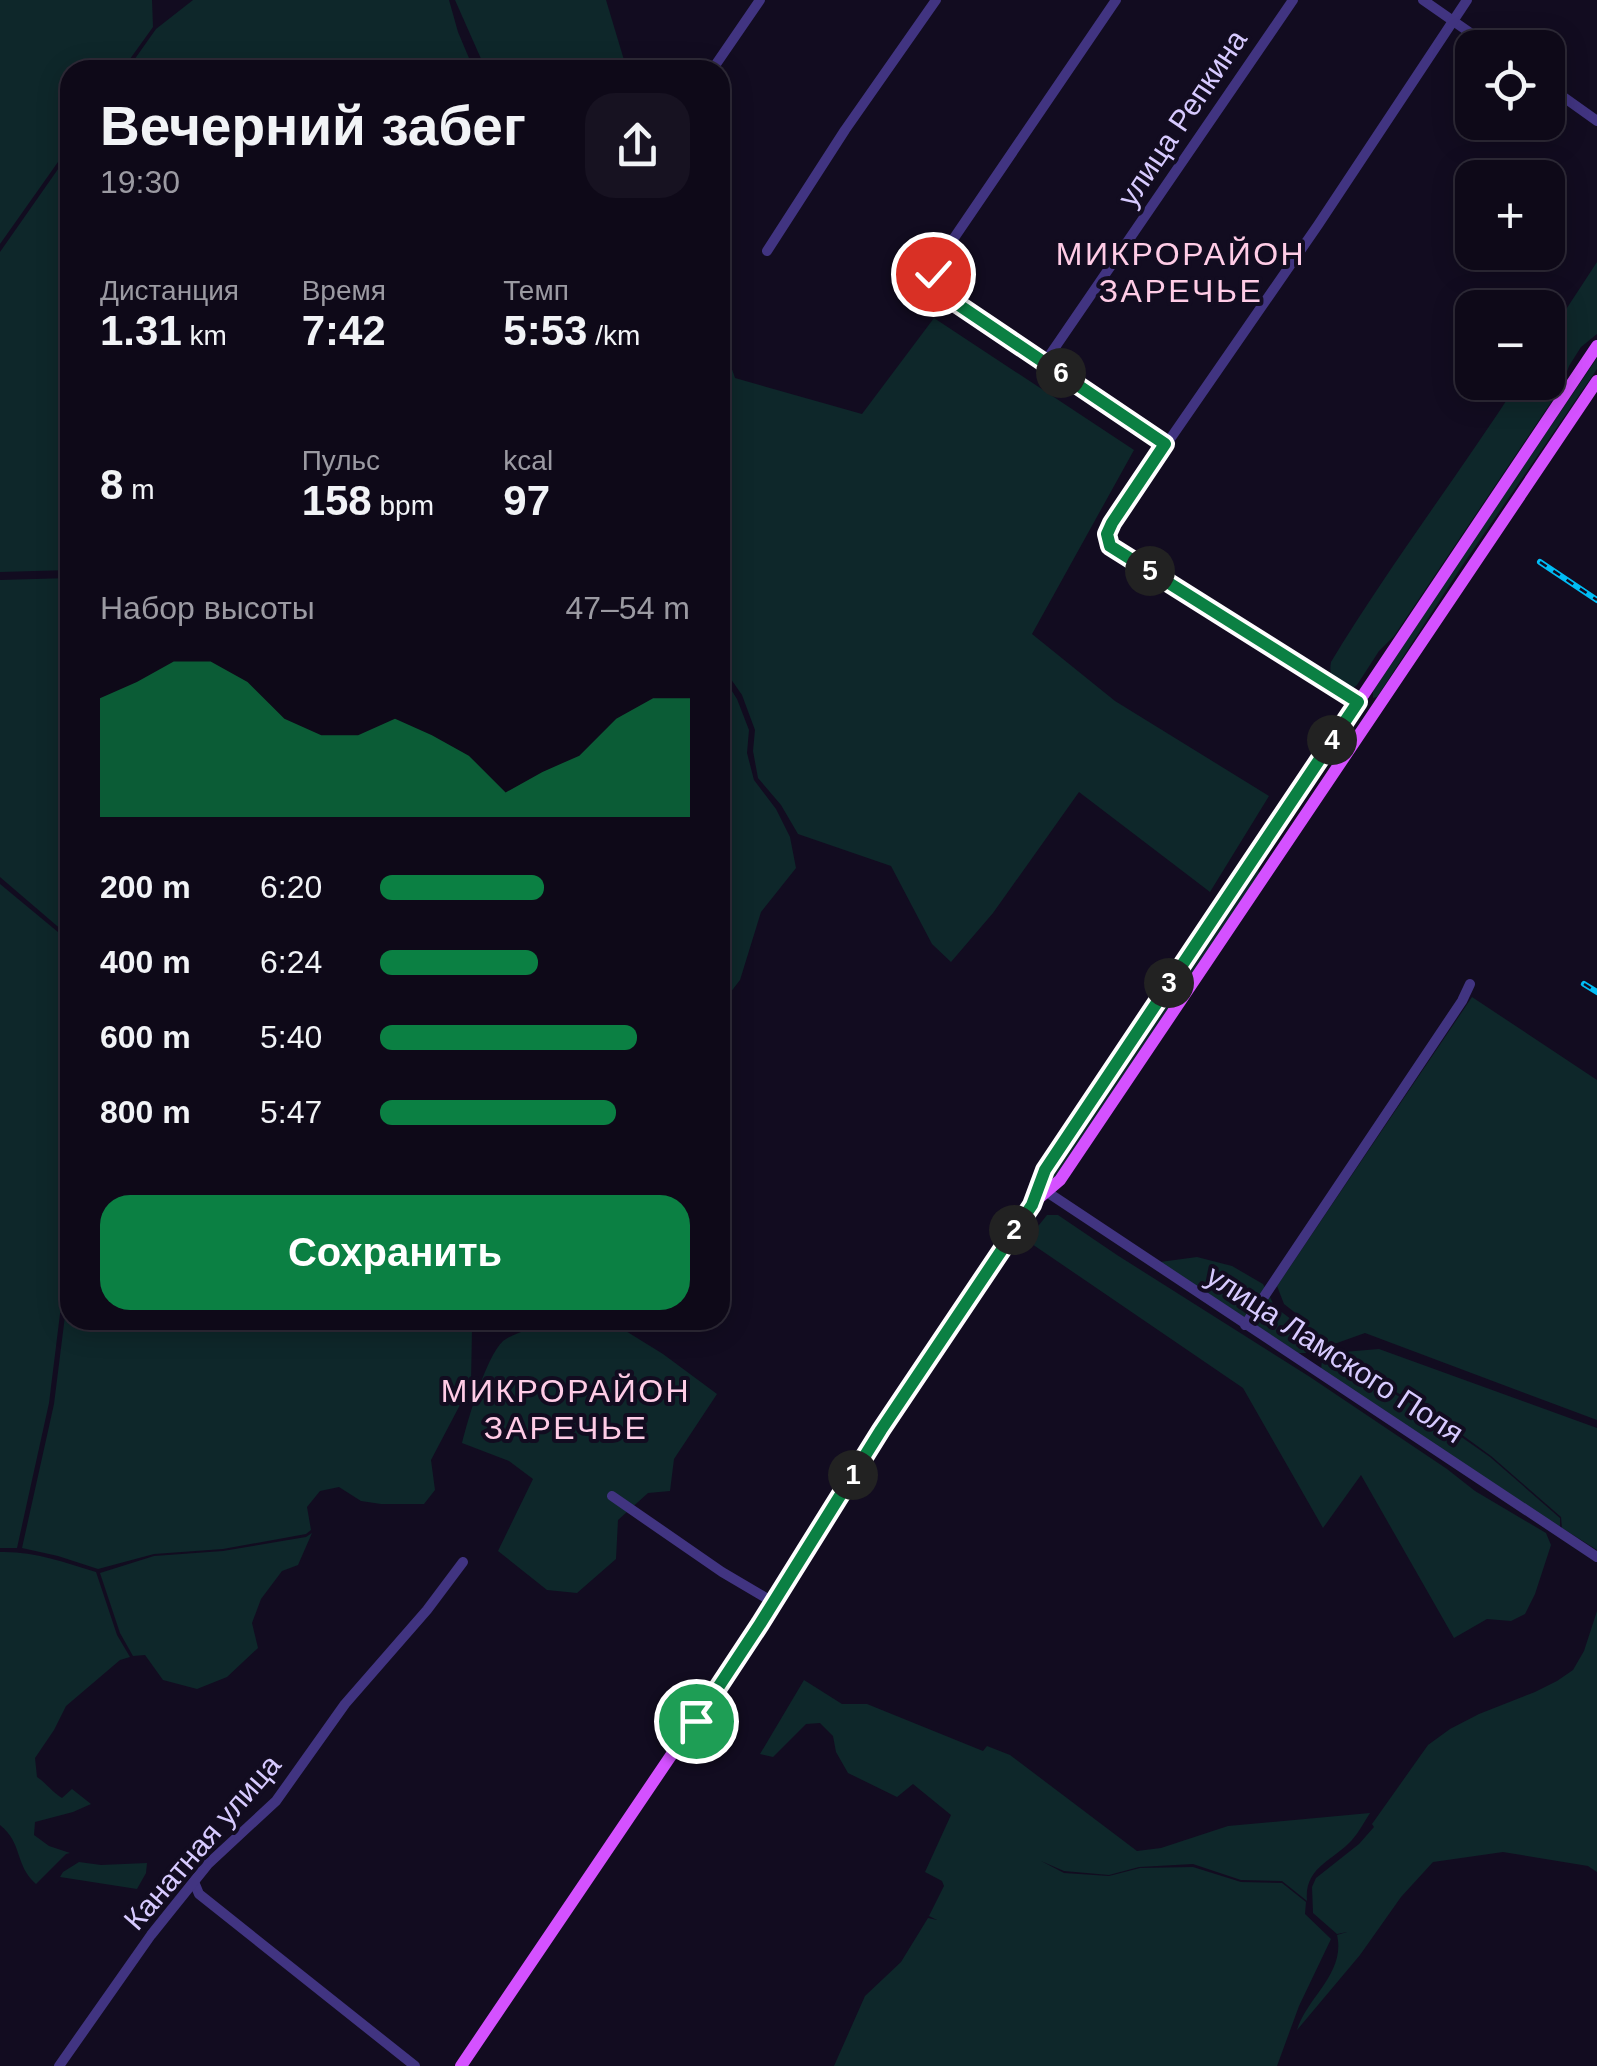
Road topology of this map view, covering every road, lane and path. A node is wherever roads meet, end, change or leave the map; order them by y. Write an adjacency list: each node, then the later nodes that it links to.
1 (760, 0): 9 (street)
2 (936, 0): 12 (street)
3 (1116, 0): 14 (street)
4 (1294, 0): 14 (street, улица Репкина)
5 (1423, 0): 7 (street)
6 (1467, 0): 7 (street)
7 (1453, 20): 8 (street); 16 (street)
8 (1467, 30)
9 (719, 60)
10 (1565, 98): 11 (street)
11 (1597, 121)
12 (766, 251)
13 (1597, 346): 17 (main road)
14 (1045, 362): 16 (street)
15 (1597, 382): 18 (main road)
16 (1165, 444): 17 (street)
17 (1357, 704): 18 (main road); 19 (main road)
18 (1372, 716): 20 (main road)
19 (1264, 841): 20 (main road); 23 (main road)
20 (1282, 852): 22 (main road)
21 (1470, 984): 24 (street)
22 (1047, 1192): 23 (main road); 24 (street, улица Ламского Поля)
23 (1032, 1205): 28 (main road)
24 (1245, 1325): 26 (street, улица Ламского Поля)
25 (612, 1496): 28 (street)
26 (1597, 1557)
27 (462, 1562): 29 (street, Канатная улица)
28 (774, 1602): 32 (main road)
29 (194, 1882): 30 (street, Канатная улица); 31 (street)
30 (59, 2066)
31 (416, 2066)
32 (461, 2066)

